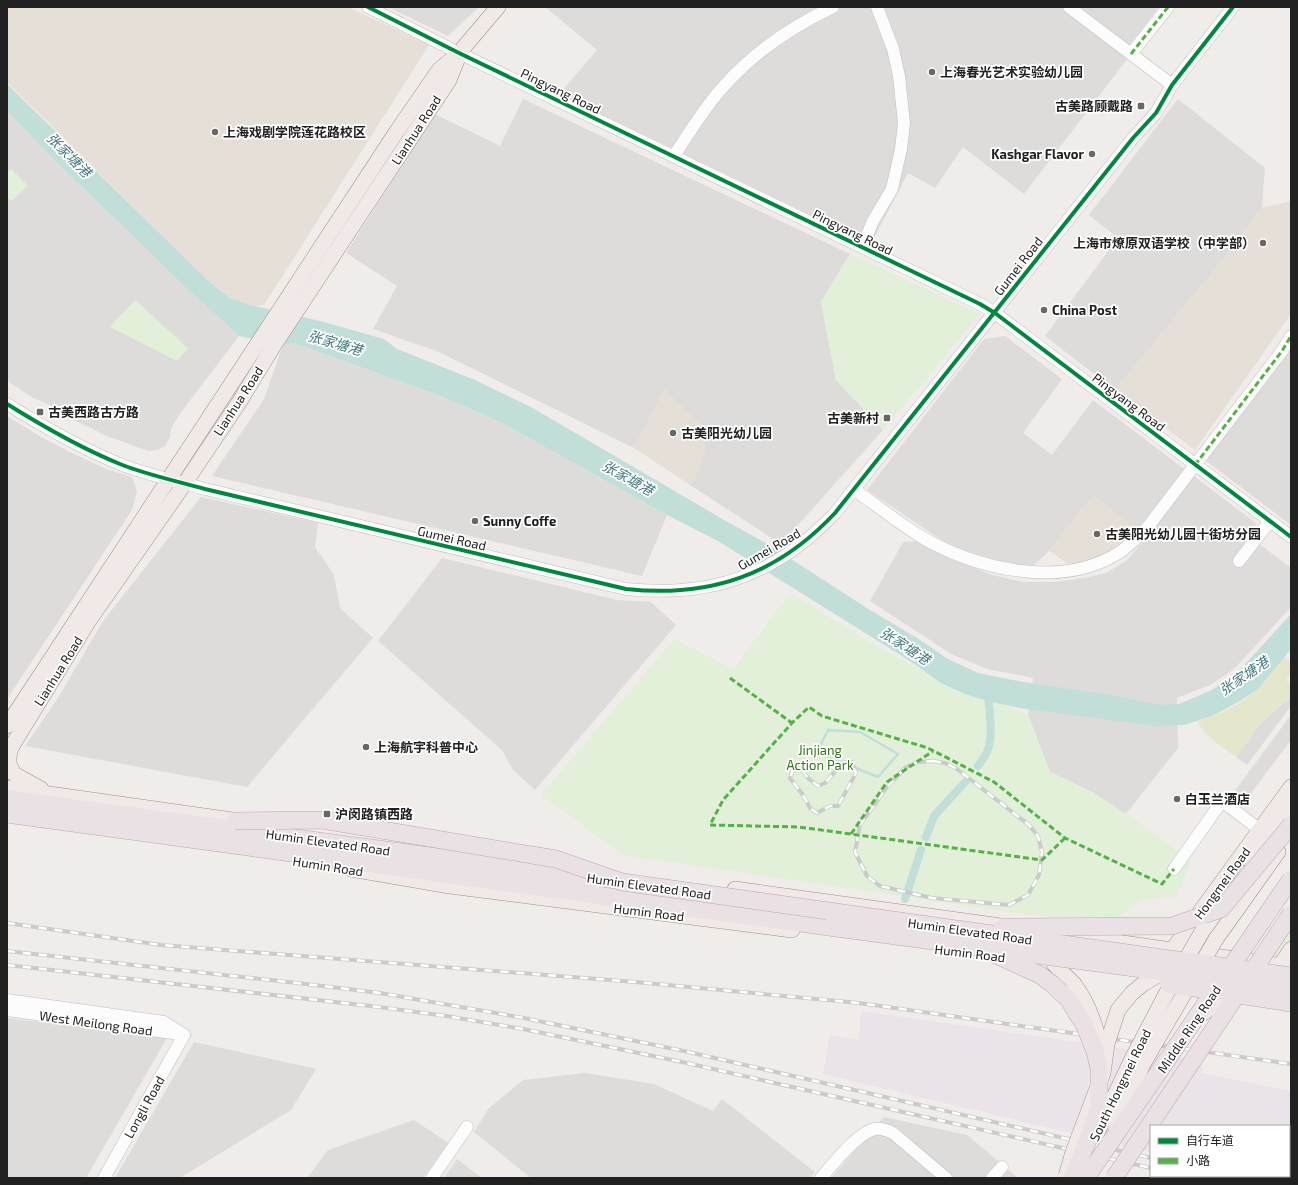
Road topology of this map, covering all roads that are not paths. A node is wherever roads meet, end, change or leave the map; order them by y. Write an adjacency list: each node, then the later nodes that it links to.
1 (368, 7): 8 (street, Pingyang Road)
2 (498, 7): 8 (main road, Lianhua Road)
3 (833, 7): 11 (street)
4 (877, 7): 12 (street)
5 (1070, 7): 9 (street)
6 (1168, 7): 9 (street)
7 (1233, 7): 10 (street, Gumei Road)
8 (459, 53): 11 (street, Pingyang Road); 13 (main road, Lianhua Road)
9 (1131, 54): 10 (street)
10 (1172, 85): 14 (street, Gumei Road)
11 (674, 156): 12 (street, Pingyang Road)
12 (862, 247): 14 (street, Pingyang Road)
13 (289, 311): 18 (main road, Lianhua Road); 19 (main road, Lianhua Road)
14 (994, 313): 17 (street, Pingyang Road); 20 (street, Gumei Road)
15 (1291, 336): 17 (street)
16 (7, 404): 18 (street, Gumei Road)
17 (1195, 465): 20 (street); 21 (street, Pingyang Road)
18 (170, 479): 19 (street, Gumei Road); 24 (main road, Lianhua Road)
19 (185, 483): 20 (street, Gumei Road); 25 (main road, Lianhua Road)
20 (855, 490)
21 (1270, 521): 22 (street, Pingyang Road); 23 (street)
22 (1291, 537)
23 (1239, 561)
24 (7, 726)
25 (9, 750): 28 (main road)
26 (1291, 787): 34 (main road, Hongmei Road)
27 (7, 788): 28 (main road)
28 (49, 794): 32 (main road)
29 (7, 799): 38 (highway, Humin Elevated Road, bridge)
30 (1291, 805): 53 (main road, Hongmei Road, bridge)
31 (7, 814): 41 (highway, Humin Elevated Road, bridge)
32 (235, 821): 38 (highway, bridge); 39 (main road)
33 (7, 822): 45 (main road, Humin Road)
34 (1260, 830): 36 (street); 43 (main road, Hongmei Road)
35 (1290, 833): 41 (highway, bridge); 56 (main road, Hongmei Road, bridge)
36 (1174, 870)
37 (1291, 879): 71 (highway, Middle Ring Road, bridge)
38 (622, 882): 41 (highway, Humin Elevated Road, bridge)
39 (861, 906): 41 (main road, Humin Road); 43 (main road)
40 (1291, 914): 74 (highway, Middle Ring Road, bridge)
41 (942, 934): 44 (highway, bridge); 46 (main road, Humin Road); 47 (highway, Humin Elevated Road, bridge); 51 (highway, Humin Elevated Road, bridge)
42 (1291, 949): 47 (main road)
43 (1174, 950): 47 (main road); 48 (main road, Hongmei Road)
44 (990, 952): 57 (highway, bridge); 69 (highway, bridge)
45 (1054, 964): 48 (main road, Humin Road); 60 (main road, bridge)
46 (1177, 966): 49 (main road, Humin Road, bridge); 60 (main road, bridge)
47 (1288, 969): 52 (main road)
48 (1151, 977): 52 (main road, Humin Road)
49 (1291, 982)
50 (1291, 985): 73 (main road, bridge)
51 (1291, 989)
52 (1260, 993): 54 (main road, Humin Road)
53 (1166, 994): 70 (main road, South Hongmei Road, bridge)
54 (1291, 998)
55 (7, 1000): 59 (street)
56 (1180, 1000): 72 (main road, South Hongmei Road, bridge)
57 (1291, 1003)
58 (7, 1010): 59 (street, West Meilong Road)
59 (184, 1035): 63 (street, Longli Road)
60 (1103, 1073): 68 (main road, bridge)
61 (467, 1128): 64 (street)
62 (1002, 1167): 67 (street)
63 (104, 1178)
64 (432, 1178)
65 (821, 1178): 66 (street)
66 (946, 1178)
67 (992, 1178)
68 (1066, 1178)
69 (1072, 1178)
70 (1076, 1178)
71 (1086, 1178)
72 (1093, 1178)
73 (1096, 1178)
74 (1114, 1178)

